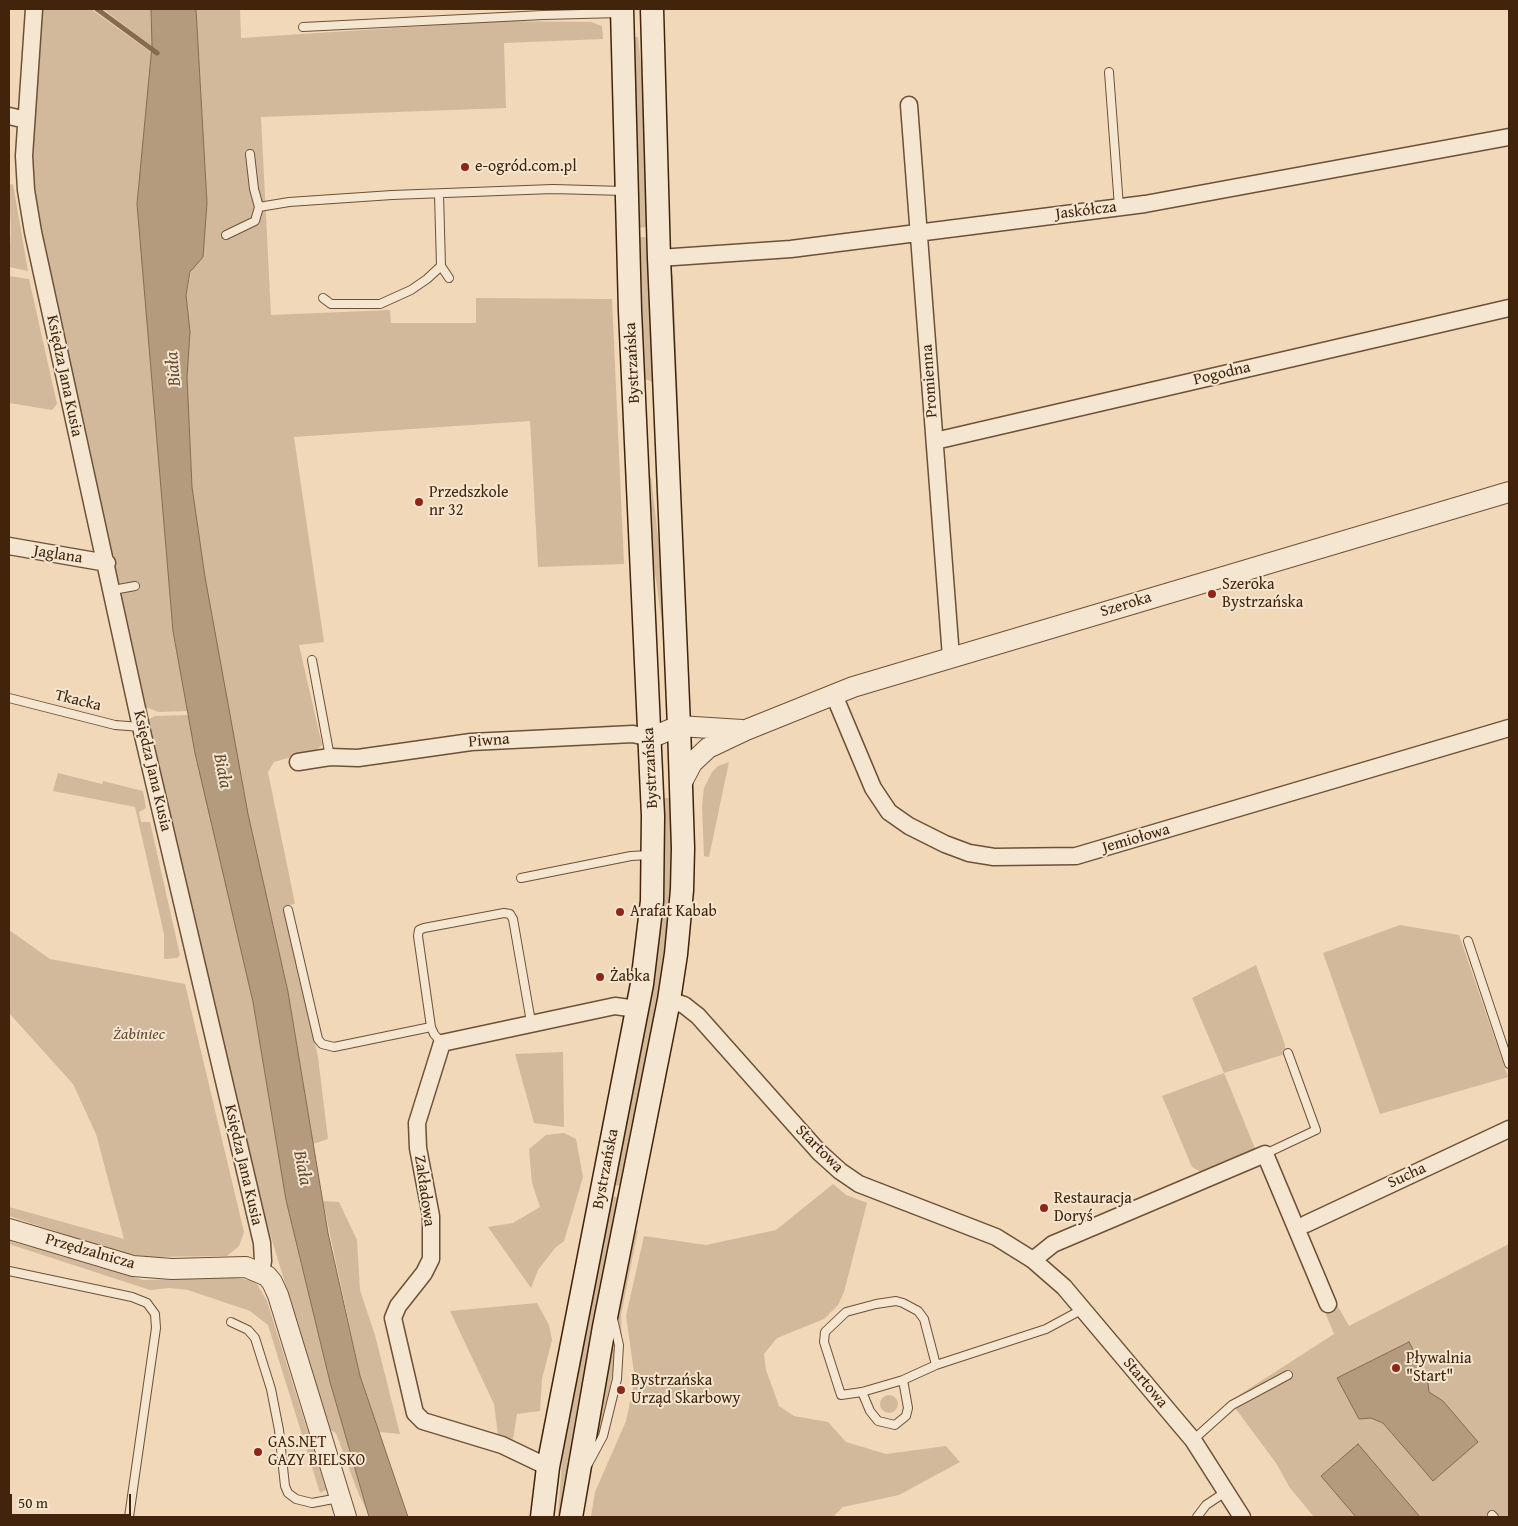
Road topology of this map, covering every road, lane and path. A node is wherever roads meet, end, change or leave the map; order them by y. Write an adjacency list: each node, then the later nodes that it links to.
1 (34, 9): 10 (street, Księdza Jana Kusia)
2 (652, 9): 19 (main road, Bystrzańska)
3 (584, 11): 4 (lane); 5 (lane)
4 (622, 11): 13 (main road, Bystrzańska)
5 (500, 13): 6 (lane)
6 (303, 27)
7 (1109, 72): 16 (lane)
8 (909, 105): 17 (street, Promienna)
9 (9, 116): 10 (street)
10 (26, 120): 29 (street, Księdza Jana Kusia)
11 (1509, 137): 16 (street, Jaskółcza)
12 (250, 154): 15 (lane)
13 (626, 191): 14 (lane); 24 (main road, Bystrzańska)
14 (439, 194): 15 (lane); 20 (lane)
15 (259, 207): 18 (lane)
16 (1119, 207): 17 (street, Jaskółcza)
17 (919, 232): 19 (street, Jaskółcza); 26 (street, Promienna)
18 (226, 236)
19 (659, 258): 25 (main road, Bystrzańska)
20 (441, 266): 21 (lane); 22 (lane)
21 (450, 278)
22 (323, 298)
23 (1509, 308): 26 (street, Pogodna)
24 (634, 386): 25 (main road); 40 (main road, Bystrzańska)
25 (664, 390): 36 (main road, Bystrzańska)
26 (935, 441): 32 (street, Promienna)
27 (1509, 492): 32 (street, Szeroka)
28 (9, 546): 29 (street, Jaglana)
29 (107, 563): 31 (street, Księdza Jana Kusia)
30 (135, 586): 31 (lane)
31 (113, 590): 37 (street, Księdza Jana Kusia)
32 (951, 657): 34 (street, Szeroka)
33 (312, 660): 43 (lane)
34 (834, 695): 38 (street, Jemiołowa); 39 (street, Szeroka)
35 (9, 698): 37 (lane, Tkacka)
36 (679, 726): 39 (street, Szeroka); 40 (street); 42 (main road, Bystrzańska)
37 (142, 727): 63 (street, Księdza Jana Kusia)
38 (1509, 728)
39 (746, 730): 41 (street, Szeroka)
40 (650, 738): 42 (street, Szeroka); 43 (street, Piwna); 46 (main road, Bystrzańska)
41 (708, 748): 42 (street, Szeroka); 45 (street, Szeroka)
42 (679, 749): 45 (main road, Bystrzańska)
43 (330, 757): 44 (street, Piwna)
44 (298, 762)
45 (680, 786): 50 (main road, Bystrzańska)
46 (653, 856): 47 (lane); 51 (main road, Bystrzańska)
47 (521, 878)
48 (288, 910): 53 (lane)
49 (1468, 941): 56 (lane)
50 (668, 1000): 61 (street, Startowa); 78 (main road, Bystrzańska)
51 (637, 1009): 52 (street); 72 (main road, Bystrzańska)
52 (531, 1022): 53 (lane); 54 (street)
53 (431, 1027): 54 (lane)
54 (442, 1043): 72 (street, Zakładowa)
55 (1288, 1053): 58 (lane)
56 (1509, 1064)
57 (1509, 1129): 59 (street, Sucha)
58 (1265, 1154): 61 (street); 64 (street)
59 (1306, 1224)
60 (9, 1229): 63 (street, Przędzalnicza)
61 (1033, 1260): 65 (street, Startowa)
62 (9, 1271): 75 (lane)
63 (261, 1272): 74 (street)
64 (1328, 1304)
65 (1084, 1308): 67 (lane); 71 (street, Startowa)
66 (231, 1322): 74 (lane)
67 (936, 1364): 69 (lane); 70 (lane)
68 (1288, 1375): 71 (lane)
69 (903, 1380): 70 (lane); 70 (lane)
70 (862, 1392)
71 (1193, 1440): 73 (street, Startowa)
72 (548, 1467): 77 (main road, Bystrzańska)
73 (1227, 1491): 79 (lane); 80 (street, Startowa)
74 (341, 1497): 76 (street)
75 (131, 1517)
76 (346, 1517)
77 (542, 1517)
78 (571, 1517)
79 (1197, 1517)
80 (1242, 1517)

